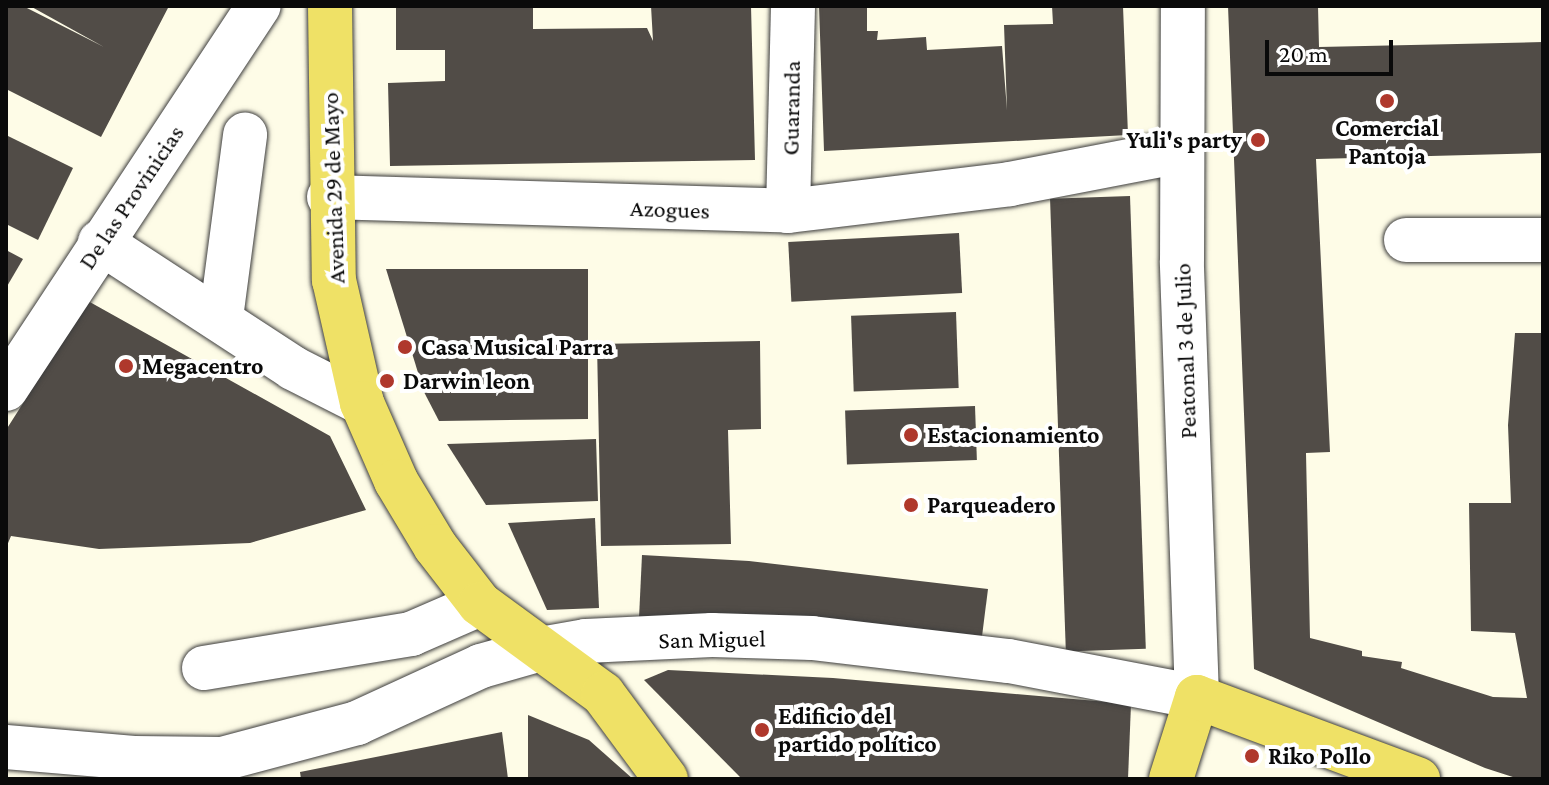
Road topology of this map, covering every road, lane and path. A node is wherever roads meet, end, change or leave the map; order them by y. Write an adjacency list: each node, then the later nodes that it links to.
1 (259, 6): 11 (street, De las Provinicias)
2 (330, 6): 7 (main road, Avenida 29 de Mayo)
3 (793, 6): 8 (street, Guaranda)
4 (1183, 6): 6 (street, Peatonal 3 de Julio)
5 (245, 135): 12 (street)
6 (1181, 151): 8 (street, Azogues); 18 (street, Peatonal 3 de Julio)
7 (329, 197): 8 (street, Azogues); 14 (main road, Avenida 29 de Mayo)
8 (788, 211)
9 (1406, 240): 10 (street)
10 (1543, 240)
11 (100, 242): 12 (street); 13 (street, De las Provinicias)
12 (221, 318): 14 (street)
13 (6, 389)
14 (362, 403): 15 (main road, Avenida 29 de Mayo)
15 (480, 604): 16 (main road, Avenida 29 de Mayo); 17 (street)
16 (541, 649): 18 (street, San Miguel); 19 (street, San Miguel); 20 (main road, Avenida 29 de Mayo)
17 (204, 668)
18 (1197, 697): 21 (main road); 22 (main road, San Miguel)
19 (6, 747)
20 (666, 779)
21 (1171, 779)
22 (1418, 779)

